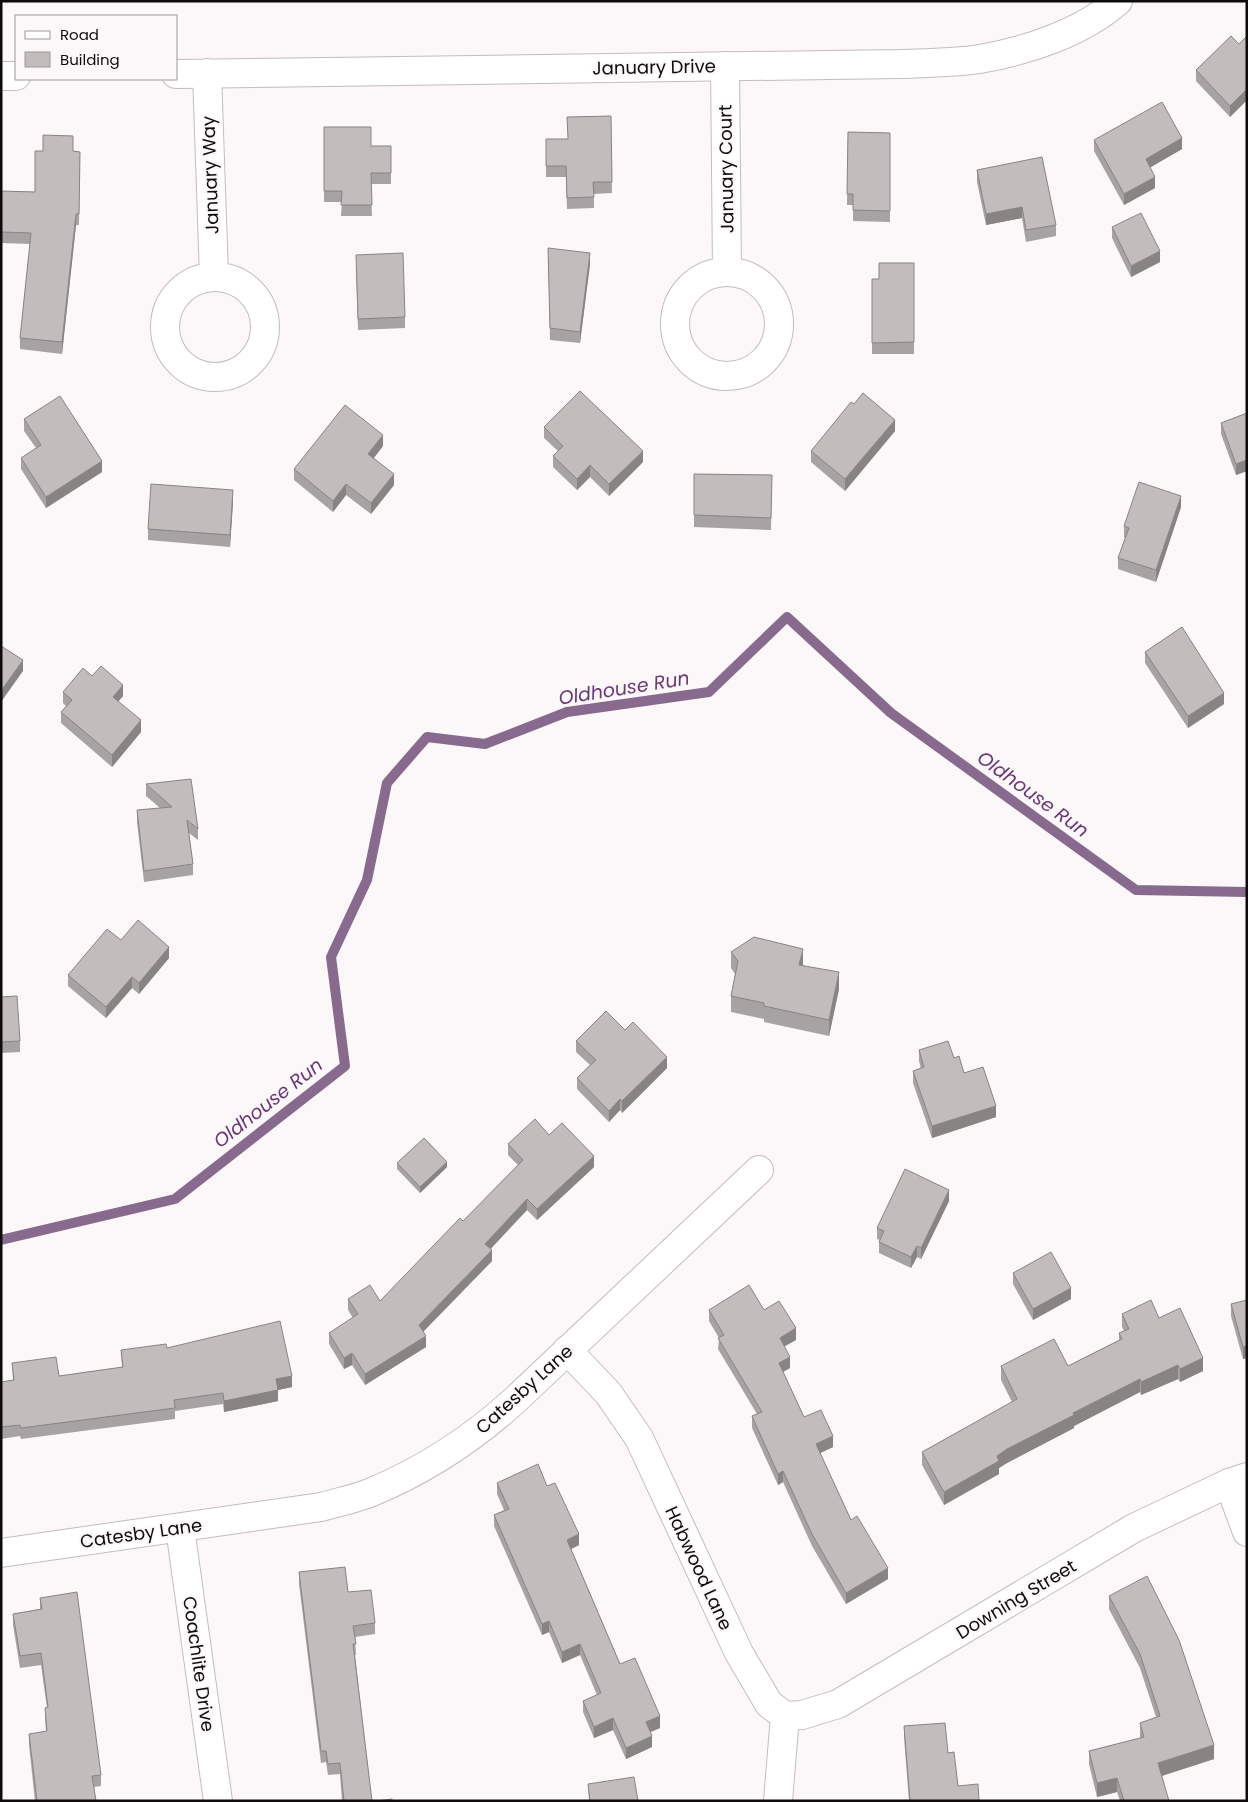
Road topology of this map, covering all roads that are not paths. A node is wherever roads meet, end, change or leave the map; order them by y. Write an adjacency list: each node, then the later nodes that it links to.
1 (1118, 1): 2 (street, January Drive)
2 (725, 66): 3 (street, January Drive); 7 (street, January Court)
3 (207, 73): 4 (street, January Drive); 8 (street, January Way)
4 (178, 74)
5 (1, 76): 6 (street)
6 (15, 76)
7 (726, 272)
8 (214, 277)
9 (759, 1170): 10 (street, Catesby Lane)
10 (567, 1350): 12 (street, Catesby Lane); 15 (street, Habwood Lane)
11 (1238, 1480): 13 (street); 15 (street, Downing Street)
12 (180, 1528): 14 (street, Catesby Lane); 16 (street, Coachlite Drive)
13 (1247, 1532)
14 (1, 1553)
15 (785, 1716): 17 (street)
16 (218, 1801)
17 (778, 1801)

